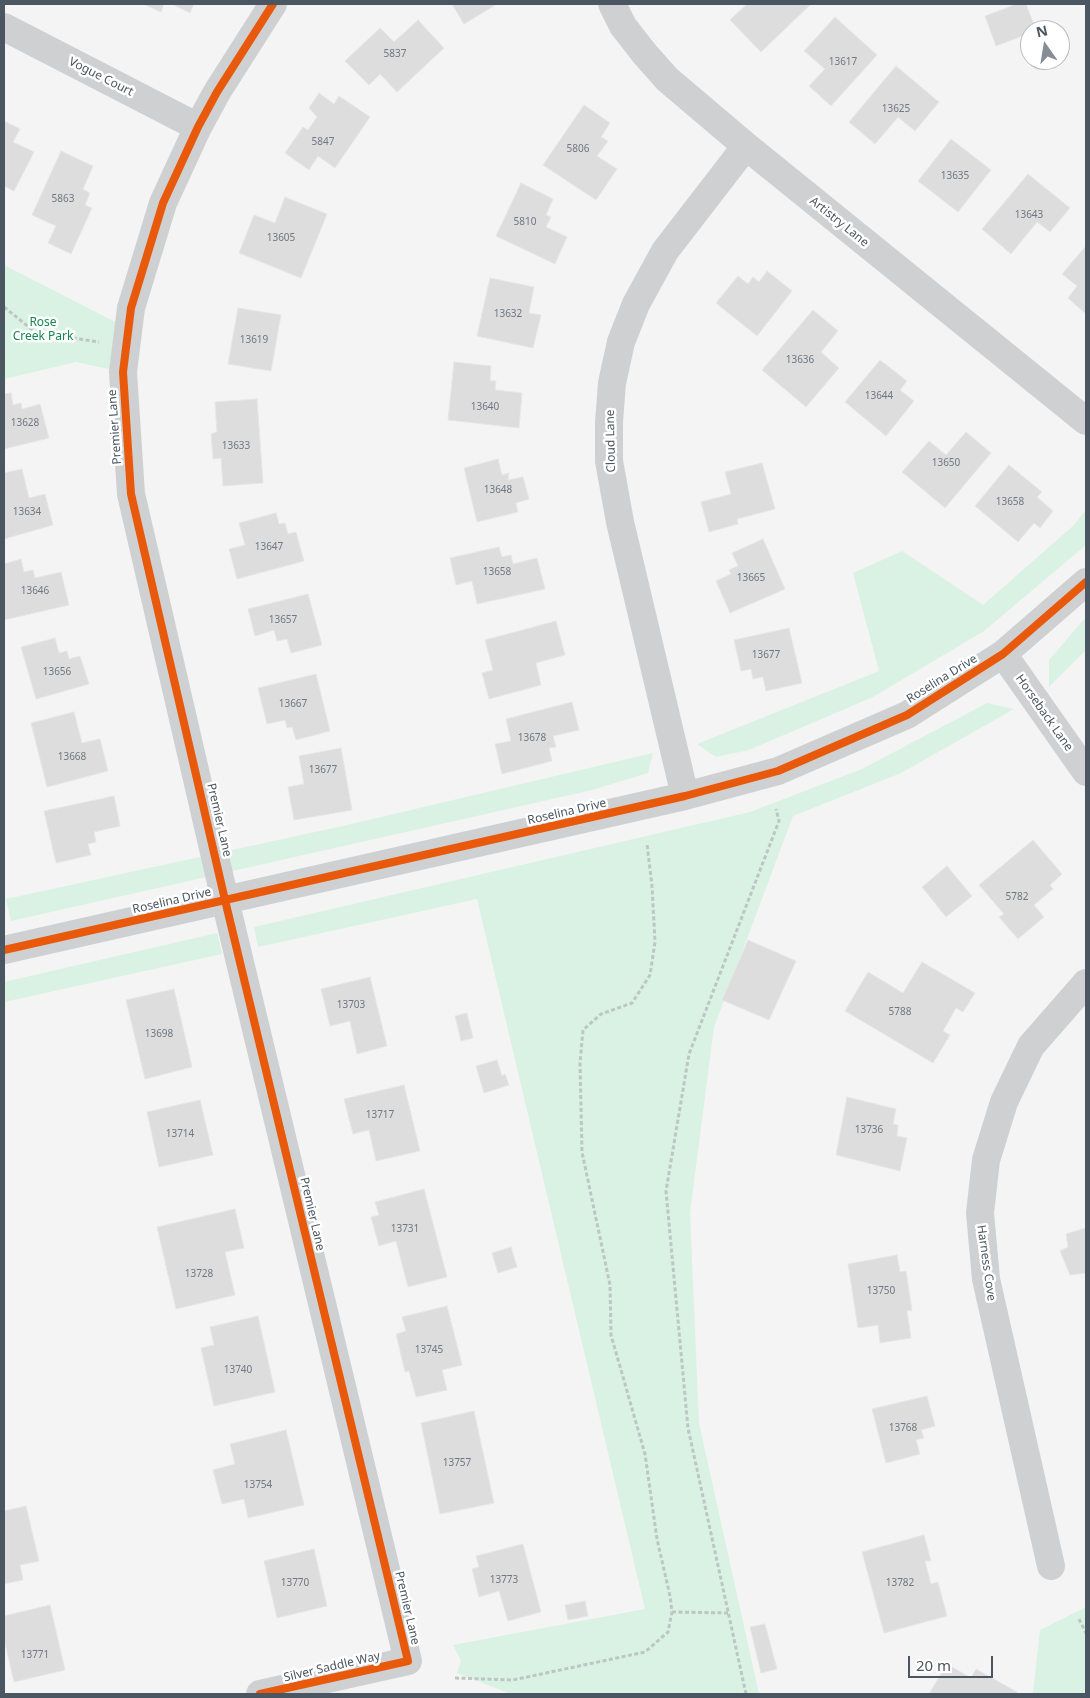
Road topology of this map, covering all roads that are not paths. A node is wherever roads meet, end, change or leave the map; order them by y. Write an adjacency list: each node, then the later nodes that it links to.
1 (273, 4): 4 (street, Premier Lane)
2 (612, 4): 5 (street, Artistry Lane)
3 (4, 27): 4 (street, Vogue Court)
4 (198, 127): 11 (street, Premier Lane)
5 (746, 146): 6 (street, Artistry Lane); 10 (street, Cloud Lane)
6 (1086, 421)
7 (1086, 582): 8 (street, Roselina Drive)
8 (1003, 654): 9 (street, Horseback Lane); 10 (street, Roselina Drive)
9 (1086, 772)
10 (685, 796): 11 (street, Roselina Drive)
11 (225, 900): 12 (street, Roselina Drive); 15 (street, Premier Lane)
12 (4, 950)
13 (1086, 983): 14 (street, Harness Cove)
14 (1051, 1566)
15 (408, 1661): 16 (street, Silver Saddle Way)
16 (260, 1694)

